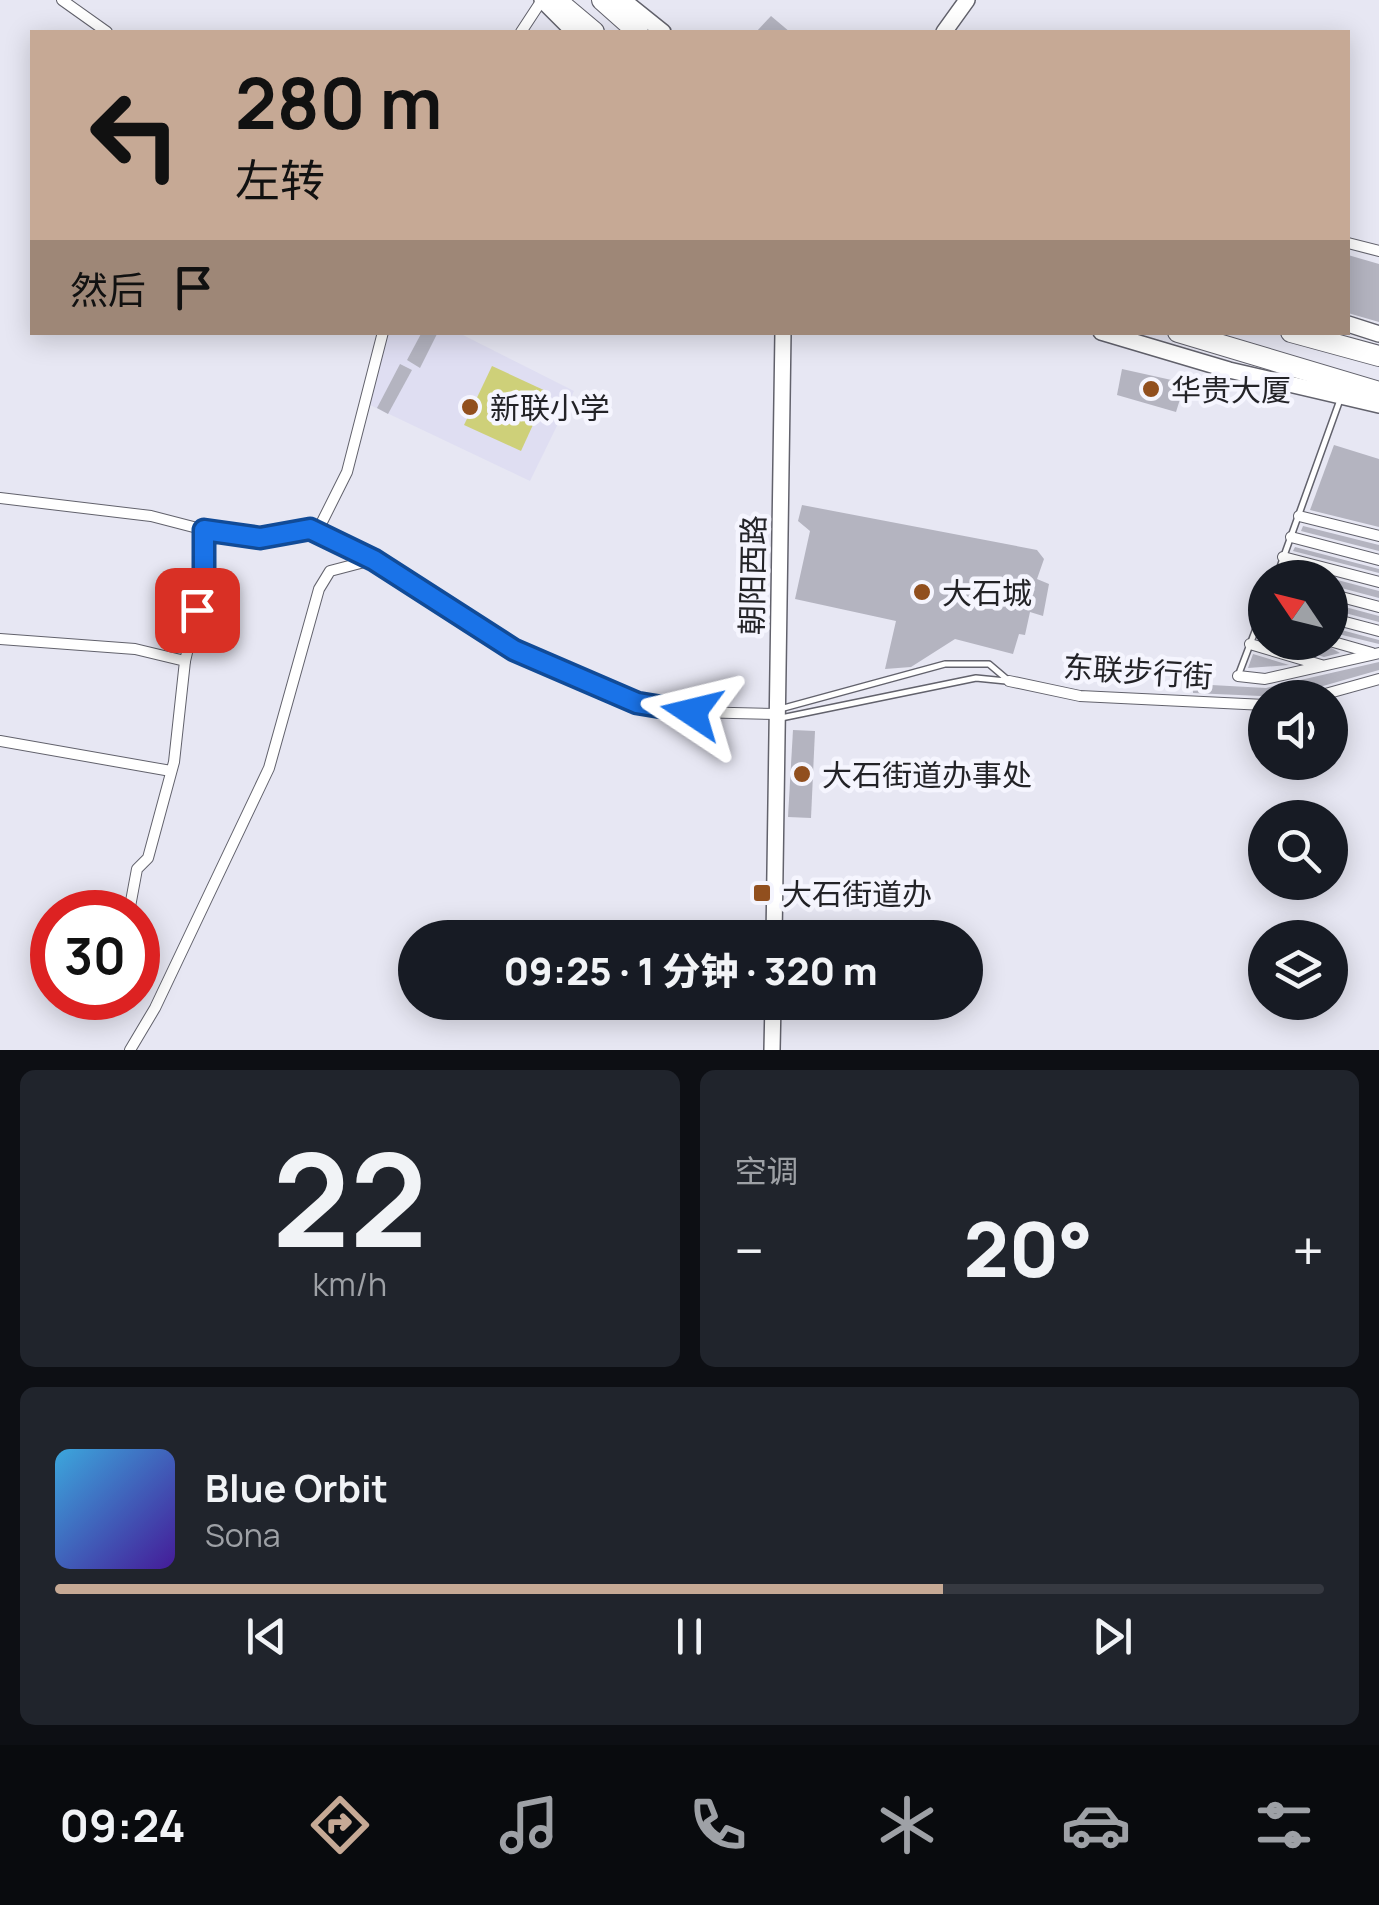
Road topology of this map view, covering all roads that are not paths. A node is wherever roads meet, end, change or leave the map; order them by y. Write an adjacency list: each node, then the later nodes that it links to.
1 (62, 0): 7 (street)
2 (542, 0): 8 (street); 9 (street)
3 (556, 0): 10 (highway)
4 (602, 0): 11 (highway)
5 (623, 0): 12 (street)
6 (967, 0): 13 (street)
7 (104, 30)
8 (522, 30)
9 (572, 30)
10 (592, 30)
11 (636, 30)
12 (660, 30)
13 (945, 30)
14 (1350, 244): 15 (street)
15 (1379, 252)
16 (1350, 325): 17 (street)
17 (1379, 334)
18 (382, 335): 30 (street)
19 (783, 335): 54 (street, 朝阳西路)
20 (1111, 335): 25 (street)
21 (1188, 335): 24 (highway)
22 (1302, 335): 23 (highway)
23 (1379, 356)
24 (1379, 392)
25 (1342, 396): 26 (street); 28 (lane)
26 (1379, 405)
27 (0, 498): 29 (street)
28 (1299, 516): 31 (street); 32 (lane)
29 (204, 530): 30 (street); 47 (street)
30 (317, 532): 34 (street)
31 (1379, 536)
32 (1291, 537): 33 (lane); 36 (street)
33 (1284, 557): 35 (lane); 37 (street)
34 (374, 560): 54 (street); 60 (street)
35 (1283, 560)
36 (1379, 560)
37 (1379, 582)
38 (1348, 599): 39 (street)
39 (1379, 607)
40 (1348, 623): 41 (street)
41 (1379, 631)
42 (0, 639): 47 (street)
43 (1348, 646): 45 (street)
44 (1248, 649): 49 (lane)
45 (1377, 654): 48 (street)
46 (1305, 660): 48 (street)
47 (185, 662): 56 (street)
48 (1325, 666): 49 (street)
49 (1238, 676)
50 (1379, 678): 52 (street)
51 (1009, 681): 53 (street, 东联步行街); 54 (lane); 54 (lane)
52 (1348, 687)
53 (1248, 705)
54 (778, 716): 58 (street, 朝阳西路)
55 (0, 741): 56 (street)
56 (172, 771): 57 (street)
57 (132, 890)
58 (774, 920)
59 (773, 1020): 61 (street)
60 (130, 1050)
61 (772, 1050)

